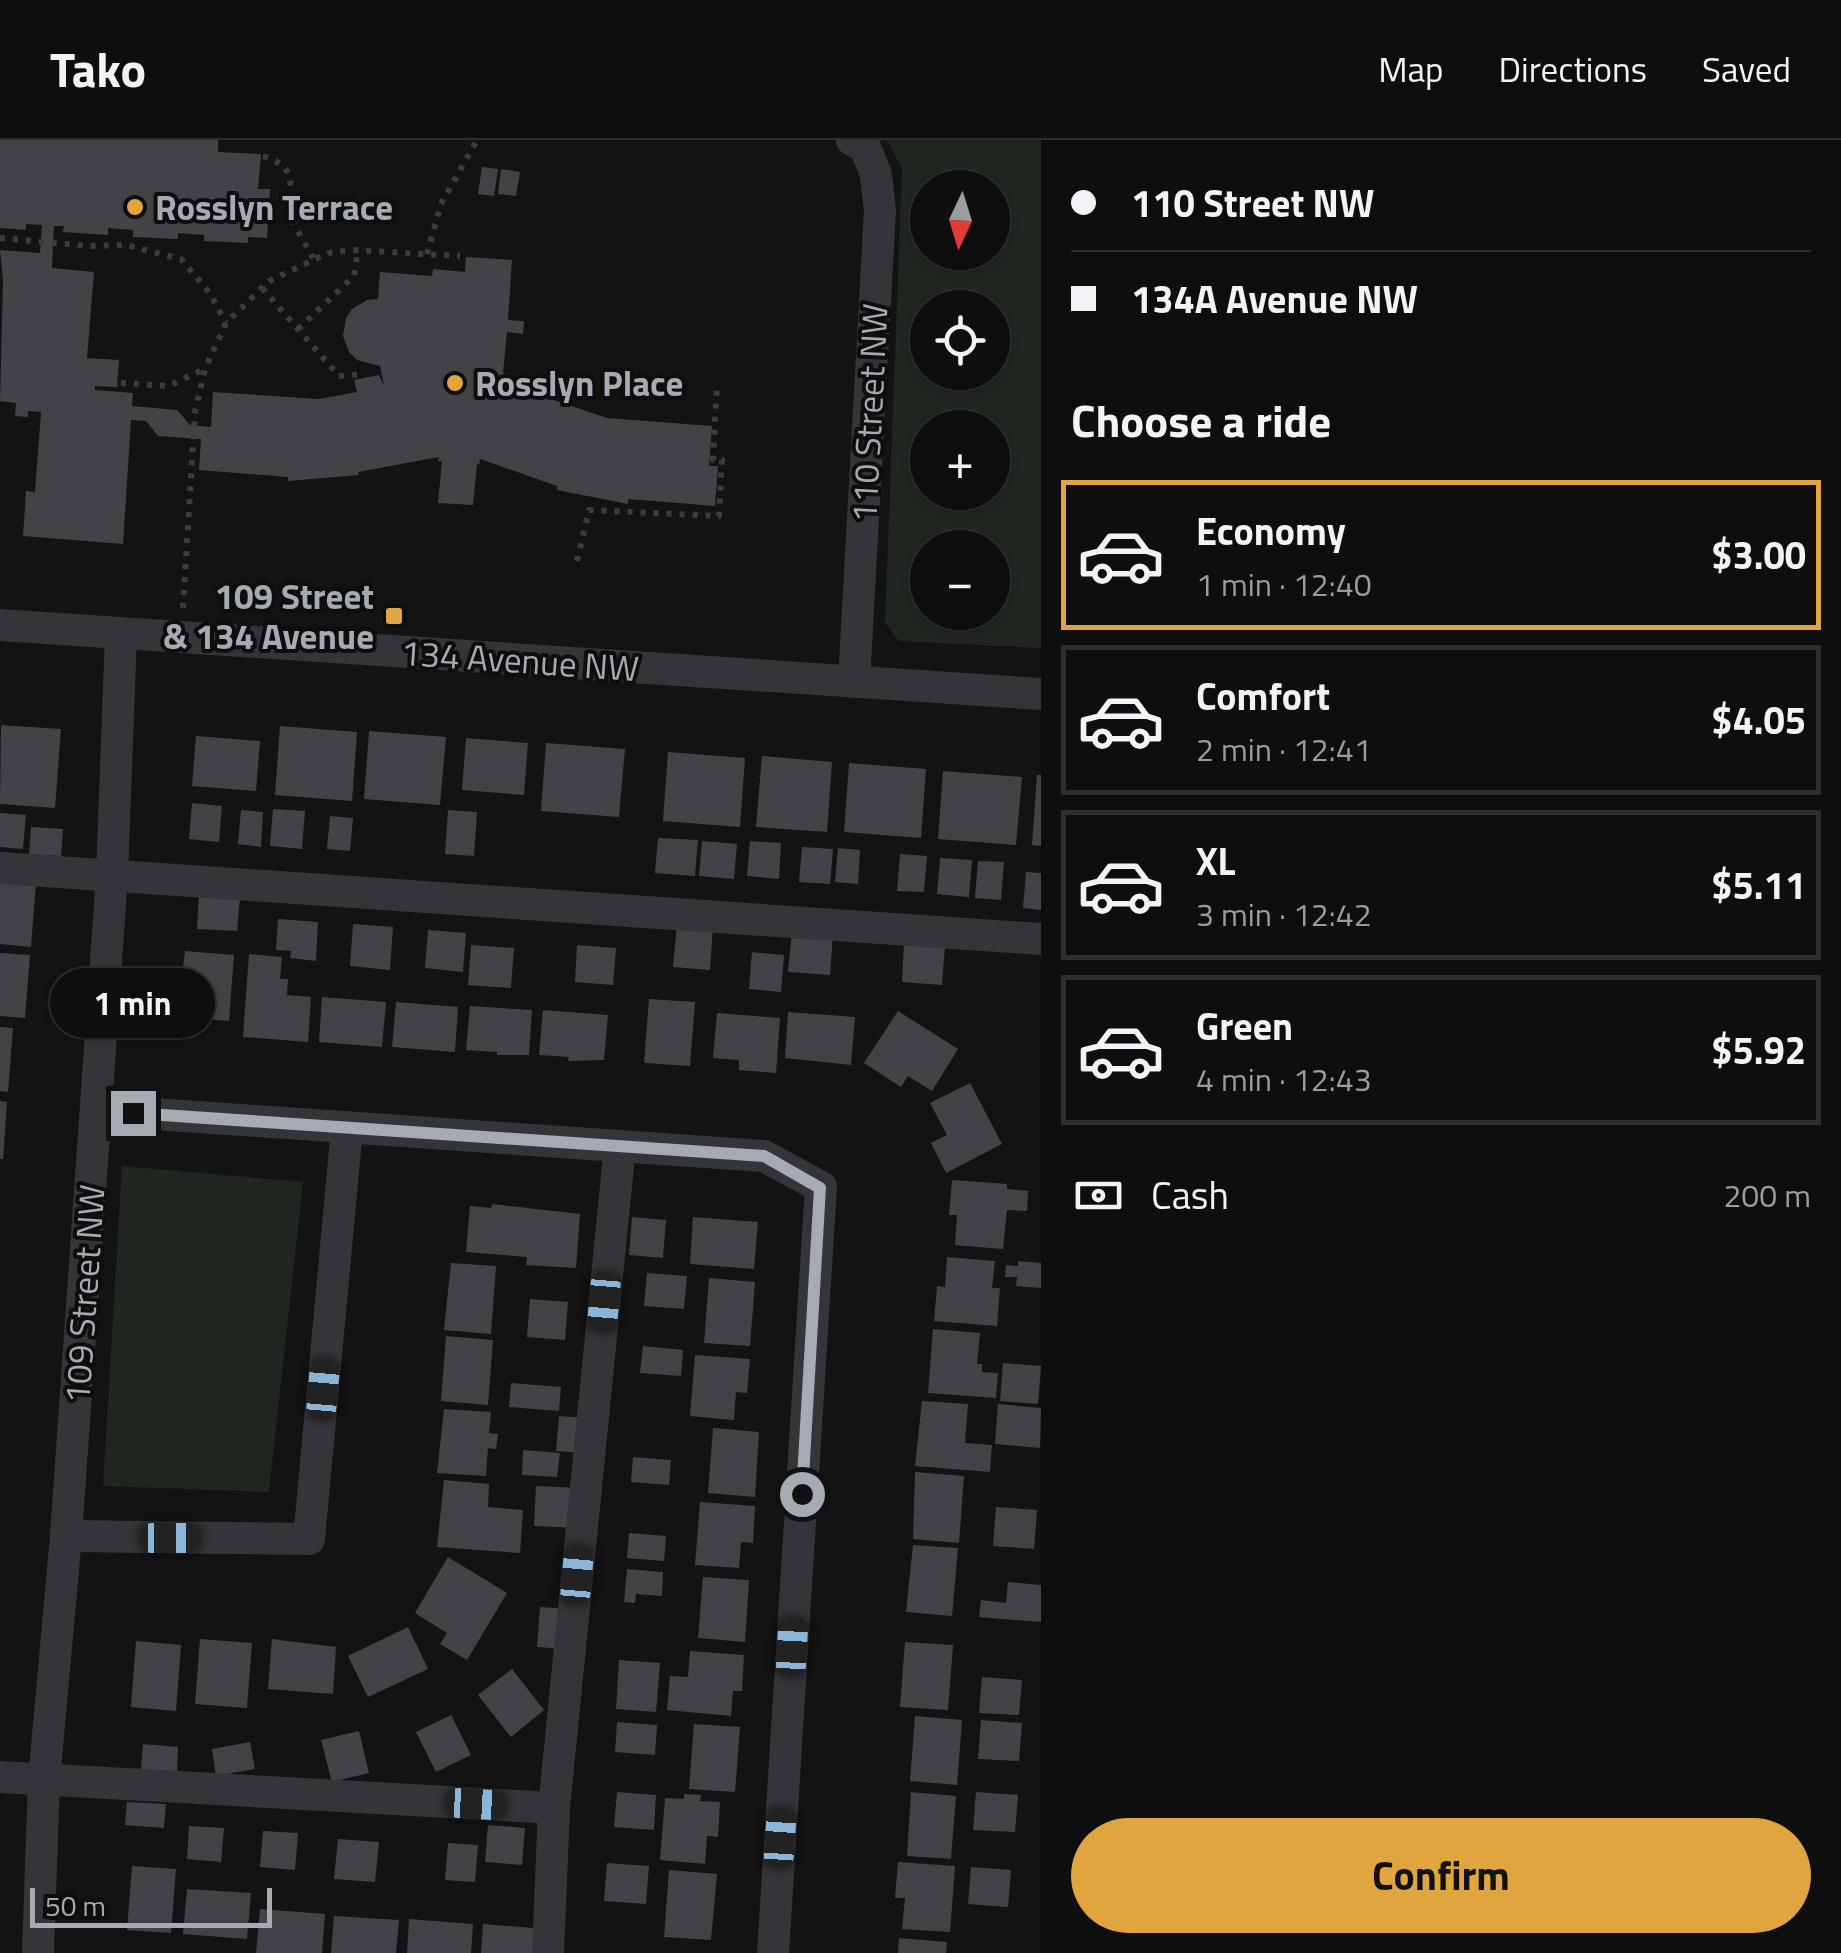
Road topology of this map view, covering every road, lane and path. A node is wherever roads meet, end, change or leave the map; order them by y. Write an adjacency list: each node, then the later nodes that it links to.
1 (478, 140): 6 (path)
2 (858, 143): 20 (street, 110 Street NW)
3 (263, 156): 8 (path)
4 (0, 238): 10 (path)
5 (358, 250): 6 (path); 8 (path); 11 (path)
6 (427, 254): 7 (path)
7 (460, 256)
8 (313, 258): 9 (path)
9 (262, 288): 10 (path); 11 (path)
10 (226, 322): 12 (path)
11 (298, 328): 13 (path)
12 (205, 368): 14 (path); 19 (path)
13 (363, 374)
14 (122, 383)
15 (717, 383): 16 (path)
16 (577, 561)
17 (0, 625): 18 (street, 134 Avenue NW)
18 (120, 634): 19 (street, 134 Avenue NW); 23 (street, 109 Street NW)
19 (181, 638): 20 (street, 134 Avenue NW)
20 (854, 682): 21 (street, 134 Avenue NW)
21 (1041, 694)
22 (0, 868): 23 (street)
23 (112, 874): 24 (street); 25 (street, 109 Street NW)
24 (1041, 939)
25 (97, 1110): 26 (street); 28 (street, 109 Street NW)
26 (348, 1128): 27 (street); 28 (street)
27 (620, 1146): 31 (street); 34 (street)
28 (66, 1536): 30 (street, 109 Street NW)
29 (0, 1776): 30 (street)
30 (44, 1780): 31 (street); 32 (street, 109 Street NW)
31 (554, 1808): 33 (street)
32 (38, 1953)
33 (548, 1953)
34 (773, 1953)

